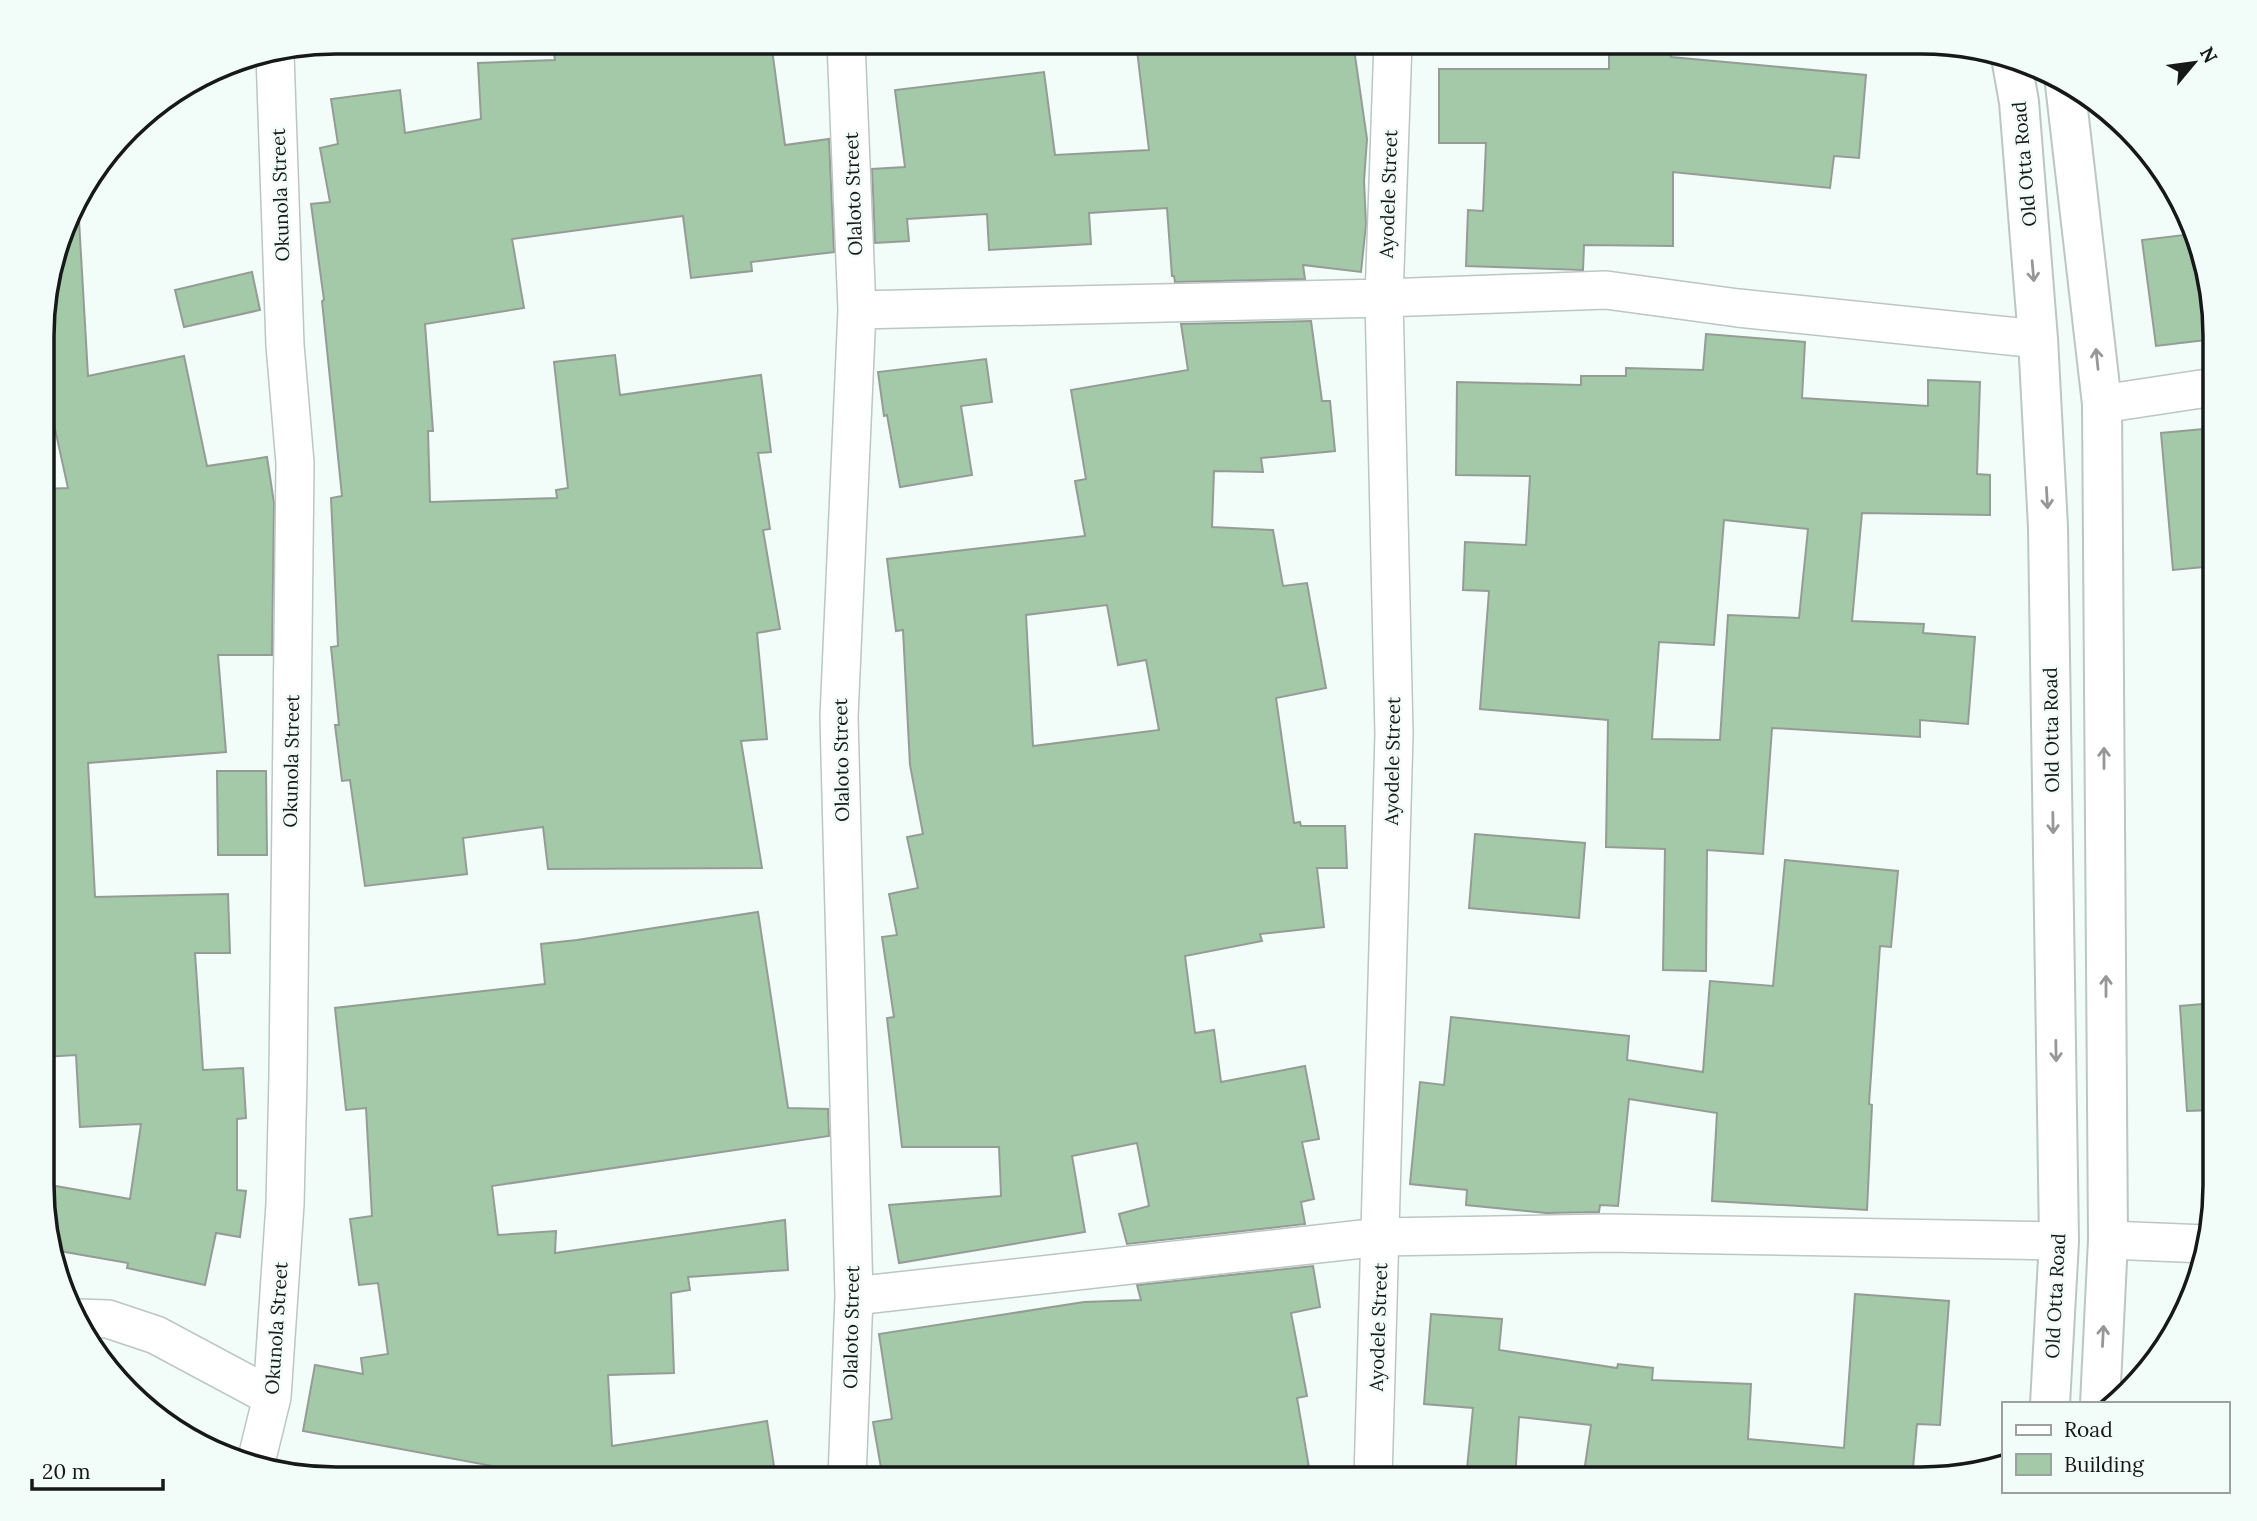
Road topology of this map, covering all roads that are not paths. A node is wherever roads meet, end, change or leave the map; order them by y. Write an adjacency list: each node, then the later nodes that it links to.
1 (846, 54): 7 (street, Olaloto Street)
2 (1393, 54): 6 (street, Ayodele Street)
3 (275, 61): 17 (street, Okunola Street)
4 (2013, 70): 8 (street, Old Otta Road, one-way to 8)
5 (2067, 95): 10 (street, one-way to 5)
6 (1384, 298): 7 (street); 8 (street); 11 (street, Ayodele Street)
7 (857, 310): 15 (street, Olaloto Street)
8 (2038, 339): 13 (street, Old Otta Road, one-way to 13)
9 (2203, 389): 10 (street)
10 (2102, 404): 12 (street, one-way to 10)
11 (1380, 1237): 13 (street); 15 (street); 22 (street, Ayodele Street)
12 (2108, 1240): 14 (street); 19 (street, one-way to 12)
13 (2059, 1241): 18 (street, Old Otta Road)
14 (2196, 1244)
15 (854, 1296): 21 (street, Olaloto Street)
16 (88, 1318): 17 (street)
17 (272, 1397): 20 (street, Okunola Street)
18 (2050, 1402)
19 (2100, 1402)
20 (258, 1455)
21 (847, 1467)
22 (1373, 1467)

